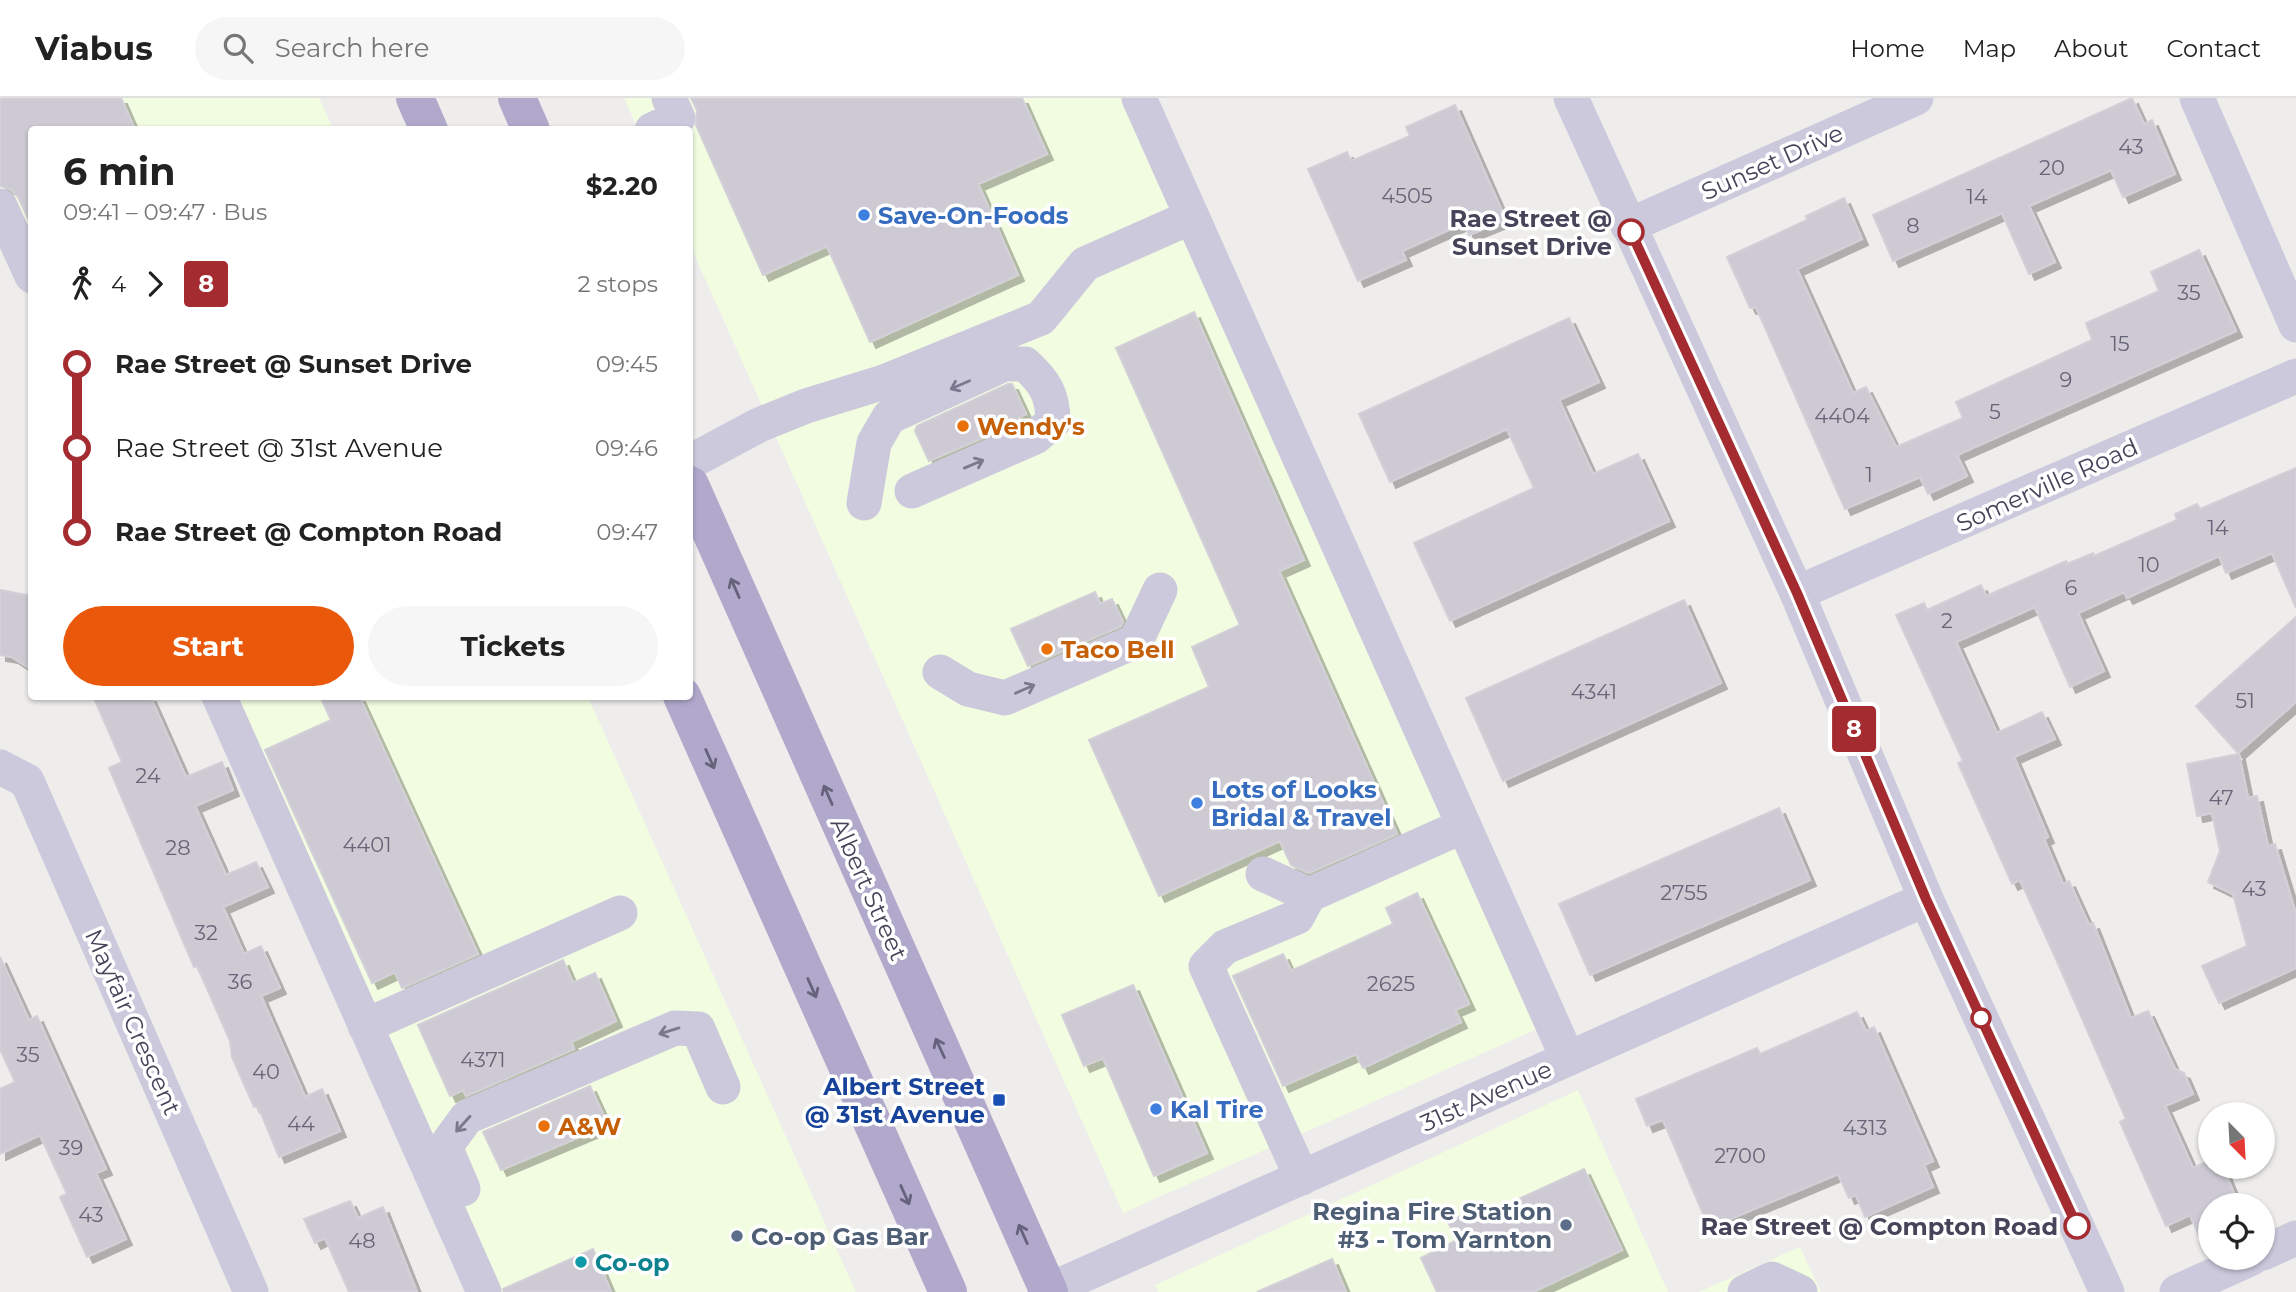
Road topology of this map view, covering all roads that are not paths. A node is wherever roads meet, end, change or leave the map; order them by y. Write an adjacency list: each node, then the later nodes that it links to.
1 (415, 98): 8 (main road)
2 (517, 98): 9 (main road)
3 (669, 98): 10 (street)
4 (1139, 98): 12 (street)
5 (1571, 98): 13 (street)
6 (1916, 98): 13 (street, Sunset Drive)
7 (2197, 98): 15 (street)
8 (427, 126)
9 (529, 126)
10 (661, 126)
11 (0, 206): 14 (street)
12 (1191, 217): 17 (street); 27 (street)
13 (1628, 226): 22 (street)
14 (28, 267)
15 (2296, 325)
16 (2296, 376): 22 (street, Somerville Road)
17 (693, 460)
18 (912, 491): 20 (street, one-way to 20)
19 (693, 492): 43 (main road, Albert Street, one-way to 19)
20 (864, 503)
21 (1160, 590): 23 (street, one-way to 21)
22 (1797, 593): 30 (street)
23 (940, 672)
24 (221, 700): 32 (street)
25 (684, 700): 42 (main road, one-way to 42)
26 (0, 767): 39 (street, Mayfair Crescent)
27 (1463, 826): 29 (street); 33 (street)
28 (1263, 874): 29 (street)
29 (1309, 895): 35 (street)
30 (1926, 899): 33 (street, 31st Avenue); 46 (street)
31 (620, 913): 32 (street)
32 (365, 1026): 40 (street)
33 (1568, 1059): 35 (street, 31st Avenue)
34 (723, 1087): 41 (street, one-way to 41)
35 (1302, 1178): 43 (street, 31st Avenue)
36 (2296, 1238): 37 (street)
37 (2275, 1248)
38 (2225, 1270): 47 (street)
39 (250, 1292)
40 (484, 1292)
41 (510, 1292)
42 (948, 1292)
43 (1048, 1292)
44 (1745, 1292): 45 (street)
45 (1800, 1292)
46 (2107, 1292)
47 (2176, 1292)

